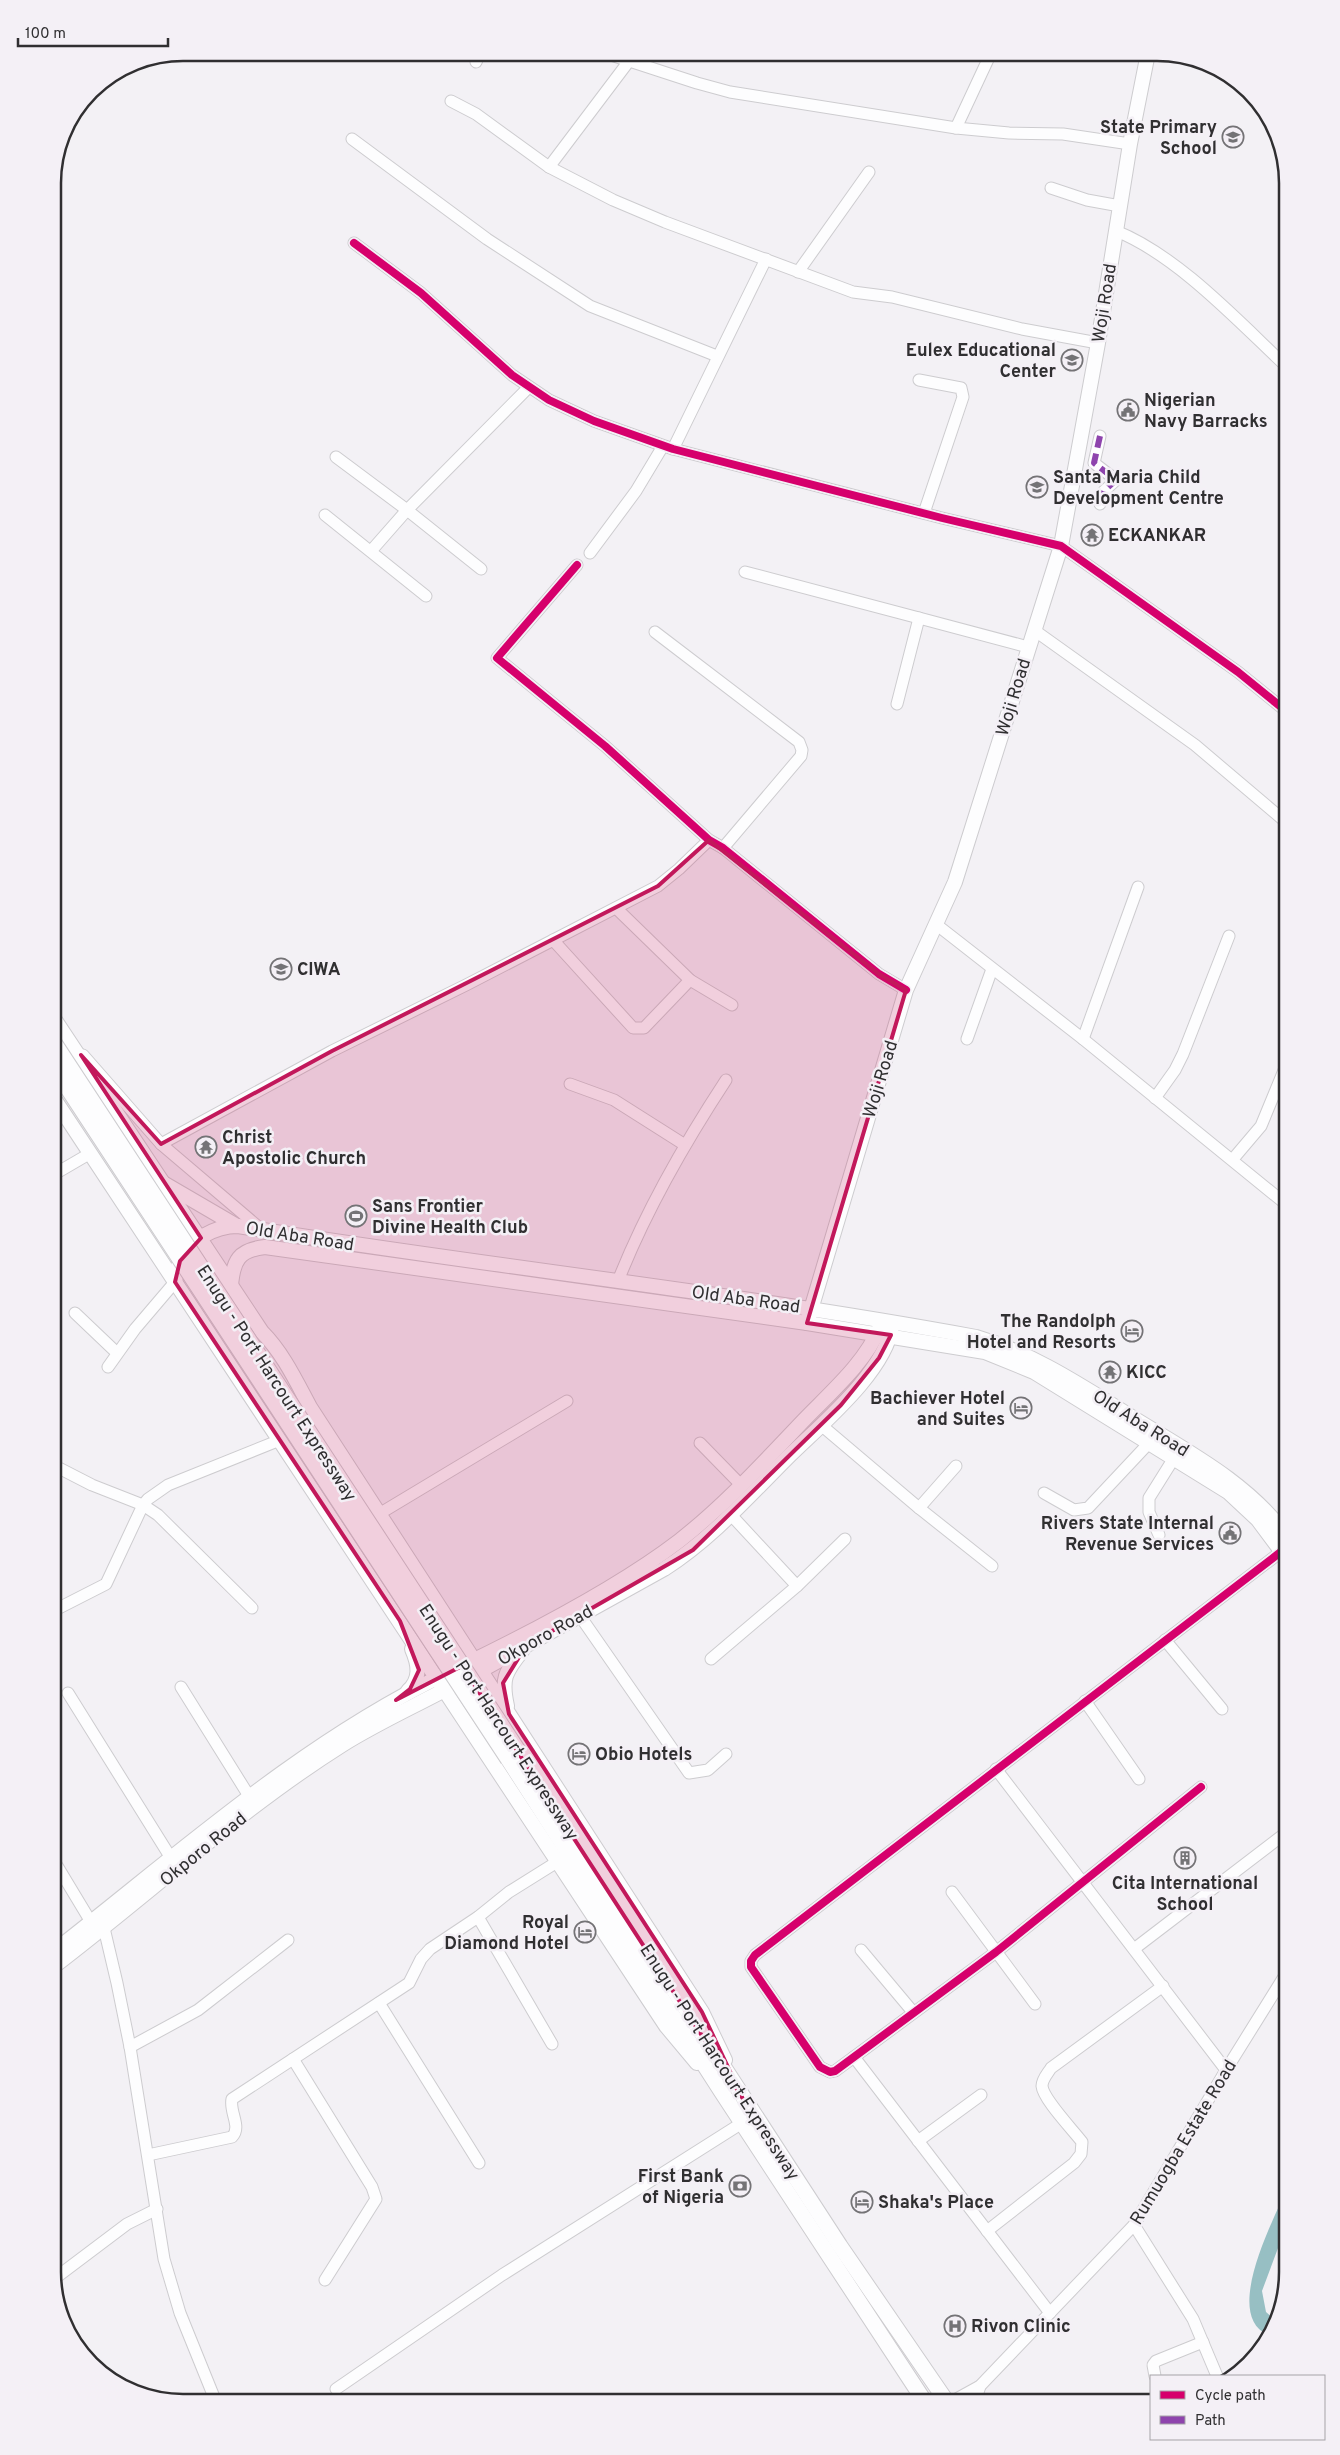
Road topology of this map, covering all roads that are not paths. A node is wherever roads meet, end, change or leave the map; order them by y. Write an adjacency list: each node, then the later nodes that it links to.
1 (629, 61): 9 (street)
2 (630, 61): 6 (street)
3 (987, 62): 6 (street)
4 (1146, 62): 8 (main road, Woji Road)
5 (451, 101): 9 (street)
6 (956, 128): 8 (street)
7 (352, 138): 18 (street)
8 (1130, 144): 12 (main road, Woji Road)
9 (549, 167): 15 (street)
10 (870, 172): 16 (street)
11 (1051, 188): 12 (street)
12 (1120, 206): 13 (main road, Woji Road)
13 (1116, 231): 17 (main road, Woji Road); 19 (street)
14 (354, 243): 21 (street)
15 (766, 259): 16 (street); 18 (street)
16 (798, 272): 17 (street)
17 (1098, 343): 29 (main road, Woji Road)
18 (717, 356): 23 (street)
19 (1279, 358)
20 (918, 380): 27 (street)
21 (529, 387): 23 (street); 26 (street)
22 (1100, 436): 25 (street)
23 (668, 447): 27 (street); 31 (street)
24 (336, 457): 26 (street)
25 (1100, 504)
26 (407, 510): 30 (street); 33 (street)
27 (924, 514): 29 (street)
28 (324, 515): 30 (street)
29 (1061, 546): 37 (main road, Woji Road); 41 (street)
30 (371, 551): 35 (street)
31 (590, 553)
32 (577, 565): 43 (street)
33 (481, 569)
34 (745, 572): 36 (street)
35 (426, 596)
36 (919, 618): 39 (street); 40 (street)
37 (1034, 630): 39 (main road, Woji Road); 42 (street)
38 (655, 632): 44 (street)
39 (1028, 647): 47 (main road, Woji Road)
40 (897, 704)
41 (1279, 705)
42 (1279, 815)
43 (709, 840): 44 (street); 46 (street)
44 (723, 848): 52 (street)
45 (1138, 887): 56 (street)
46 (616, 908): 49 (street); 51 (street)
47 (937, 925): 50 (street); 52 (main road, Woji Road)
48 (1229, 936): 63 (street)
49 (553, 940): 51 (street); 65 (street)
50 (992, 969): 55 (street); 56 (street)
51 (690, 980): 53 (street)
52 (906, 990): 78 (main road, Woji Road)
53 (732, 1005)
54 (62, 1030): 58 (main road)
55 (967, 1039)
56 (1084, 1039): 63 (street)
57 (62, 1054): 124 (highway, Enugu - Port Harcourt Expressway, bridge)
58 (79, 1057): 65 (street); 70 (main road)
59 (62, 1079): 124 (highway, Enugu - Port Harcourt Expressway, bridge)
60 (726, 1080): 66 (street)
61 (570, 1084): 66 (street)
62 (1279, 1084): 68 (street)
63 (1155, 1098): 68 (street)
64 (62, 1111): 67 (main road)
65 (162, 1144): 73 (street)
66 (685, 1145): 76 (street)
67 (89, 1154): 69 (street); 75 (main road)
68 (1233, 1160): 71 (street)
69 (62, 1170)
70 (162, 1183): 72 (main road); 74 (main road)
71 (1279, 1198)
72 (238, 1226): 73 (main road, Old Aba Road); 74 (main road, Old Aba Road)
73 (262, 1230): 76 (main road, Old Aba Road)
74 (201, 1238): 75 (main road, Old Aba Road); 77 (main road)
75 (174, 1282): 83 (street); 85 (main road)
76 (618, 1282): 78 (main road, Old Aba Road)
77 (231, 1286): 80 (main road, Old Aba Road); 82 (main road)
78 (811, 1308): 80 (main road, Woji Road); 81 (main road, Old Aba Road)
79 (75, 1313): 83 (street)
80 (807, 1323): 81 (main road, Old Aba Road)
81 (886, 1328): 87 (main road, Okporo Road); 90 (main road, Old Aba Road); 94 (main road, Okporo Road); 100 (main road, Old Aba Road)
82 (262, 1332): 85 (main road); 98 (main road)
83 (117, 1354): 84 (street)
84 (108, 1367)
85 (241, 1381): 88 (main road)
86 (567, 1401): 98 (street)
87 (821, 1424): 97 (street); 99 (main road, Okporo Road)
88 (280, 1440): 96 (street); 111 (main road)
89 (700, 1443): 94 (street)
90 (1149, 1443): 91 (main road, Old Aba Road); 95 (street)
91 (1174, 1458): 101 (street); 103 (main road, Old Aba Road)
92 (956, 1466): 97 (street)
93 (61, 1469): 96 (street)
94 (741, 1485): 113 (main road, Okporo Road)
95 (1044, 1493)
96 (143, 1505): 107 (street); 108 (street)
97 (919, 1508): 105 (street)
98 (379, 1514): 109 (main road)
99 (732, 1516): 106 (street); 110 (main road, Okporo Road)
100 (1279, 1525)
101 (1159, 1535)
102 (845, 1539): 106 (street)
103 (1279, 1547)
104 (1279, 1559): 112 (street)
105 (992, 1566)
106 (797, 1586): 114 (street)
107 (61, 1607)
108 (252, 1608)
109 (446, 1616): 113 (main road); 115 (main road)
110 (580, 1616): 113 (main road, Okporo Road); 123 (street)
111 (400, 1621): 116 (main road); 119 (main road)
112 (1165, 1640): 120 (street); 121 (street)
113 (521, 1642): 115 (main road, Okporo Road); 122 (main road)
114 (711, 1659)
115 (477, 1665): 116 (main road, Okporo Road); 122 (main road)
116 (441, 1684): 119 (main road, Okporo Road); 131 (main road); 136 (main road, Okporo Road)
117 (181, 1686): 128 (street)
118 (68, 1693): 130 (street)
119 (396, 1700): 128 (main road, Okporo Road)
120 (1085, 1702): 125 (street); 126 (street)
121 (1222, 1709)
122 (509, 1714): 155 (main road)
123 (726, 1754)
124 (513, 1756): 153 (highway, Enugu - Port Harcourt Expressway); 155 (highway, Enugu - Port Harcourt Expressway)
125 (996, 1770): 133 (street); 150 (street)
126 (1139, 1779)
127 (1201, 1787): 133 (street)
128 (249, 1796): 130 (main road, Okporo Road)
129 (1279, 1839): 139 (street)
130 (171, 1858): 136 (main road, Okporo Road)
131 (557, 1862): 135 (street); 153 (main road)
132 (61, 1872): 136 (street)
133 (1083, 1883): 139 (street); 141 (street)
134 (952, 1892): 141 (street)
135 (478, 1917): 145 (street); 148 (street)
136 (98, 1925): 138 (main road, Okporo Road); 142 (main road, Okporo Road); 149 (street)
137 (288, 1940): 149 (street)
138 (61, 1947)
139 (1134, 1949): 143 (street)
140 (861, 1950): 147 (street)
141 (996, 1952): 146 (street); 147 (street)
142 (61, 1959)
143 (1163, 1986): 152 (street); 162 (street)
144 (1279, 1986): 152 (street, Rumuogba Estate Road)
145 (379, 2003): 151 (street); 159 (street)
146 (1035, 2004)
147 (912, 2012): 150 (street)
148 (552, 2044)
149 (130, 2047): 158 (street)
150 (854, 2057): 157 (street)
151 (293, 2059): 158 (street); 164 (street)
152 (1226, 2070): 161 (street, Rumuogba Estate Road)
153 (721, 2091): 156 (highway, Enugu - Port Harcourt Expressway)
154 (981, 2095): 157 (street)
155 (744, 2099): 173 (highway, Enugu - Port Harcourt Expressway)
156 (742, 2123): 170 (street); 172 (highway, Enugu - Port Harcourt Expressway)
157 (918, 2141): 162 (street)
158 (148, 2156): 160 (street)
159 (479, 2164)
160 (156, 2209): 163 (street); 171 (street)
161 (1134, 2225): 165 (street, Rumuogba Estate Road); 166 (street)
162 (987, 2231): 165 (street)
163 (61, 2274)
164 (325, 2280)
165 (1050, 2313): 169 (street, Rumuogba Estate Road)
166 (1203, 2342): 167 (street); 168 (street)
167 (1156, 2375)
168 (1217, 2375)
169 (980, 2386): 174 (street, Rumuogba Estate Road); 175 (street, Rumuogba Estate Road)
170 (336, 2389)
171 (212, 2393)
172 (920, 2394)
173 (943, 2394)
174 (965, 2394)
175 (978, 2394)

